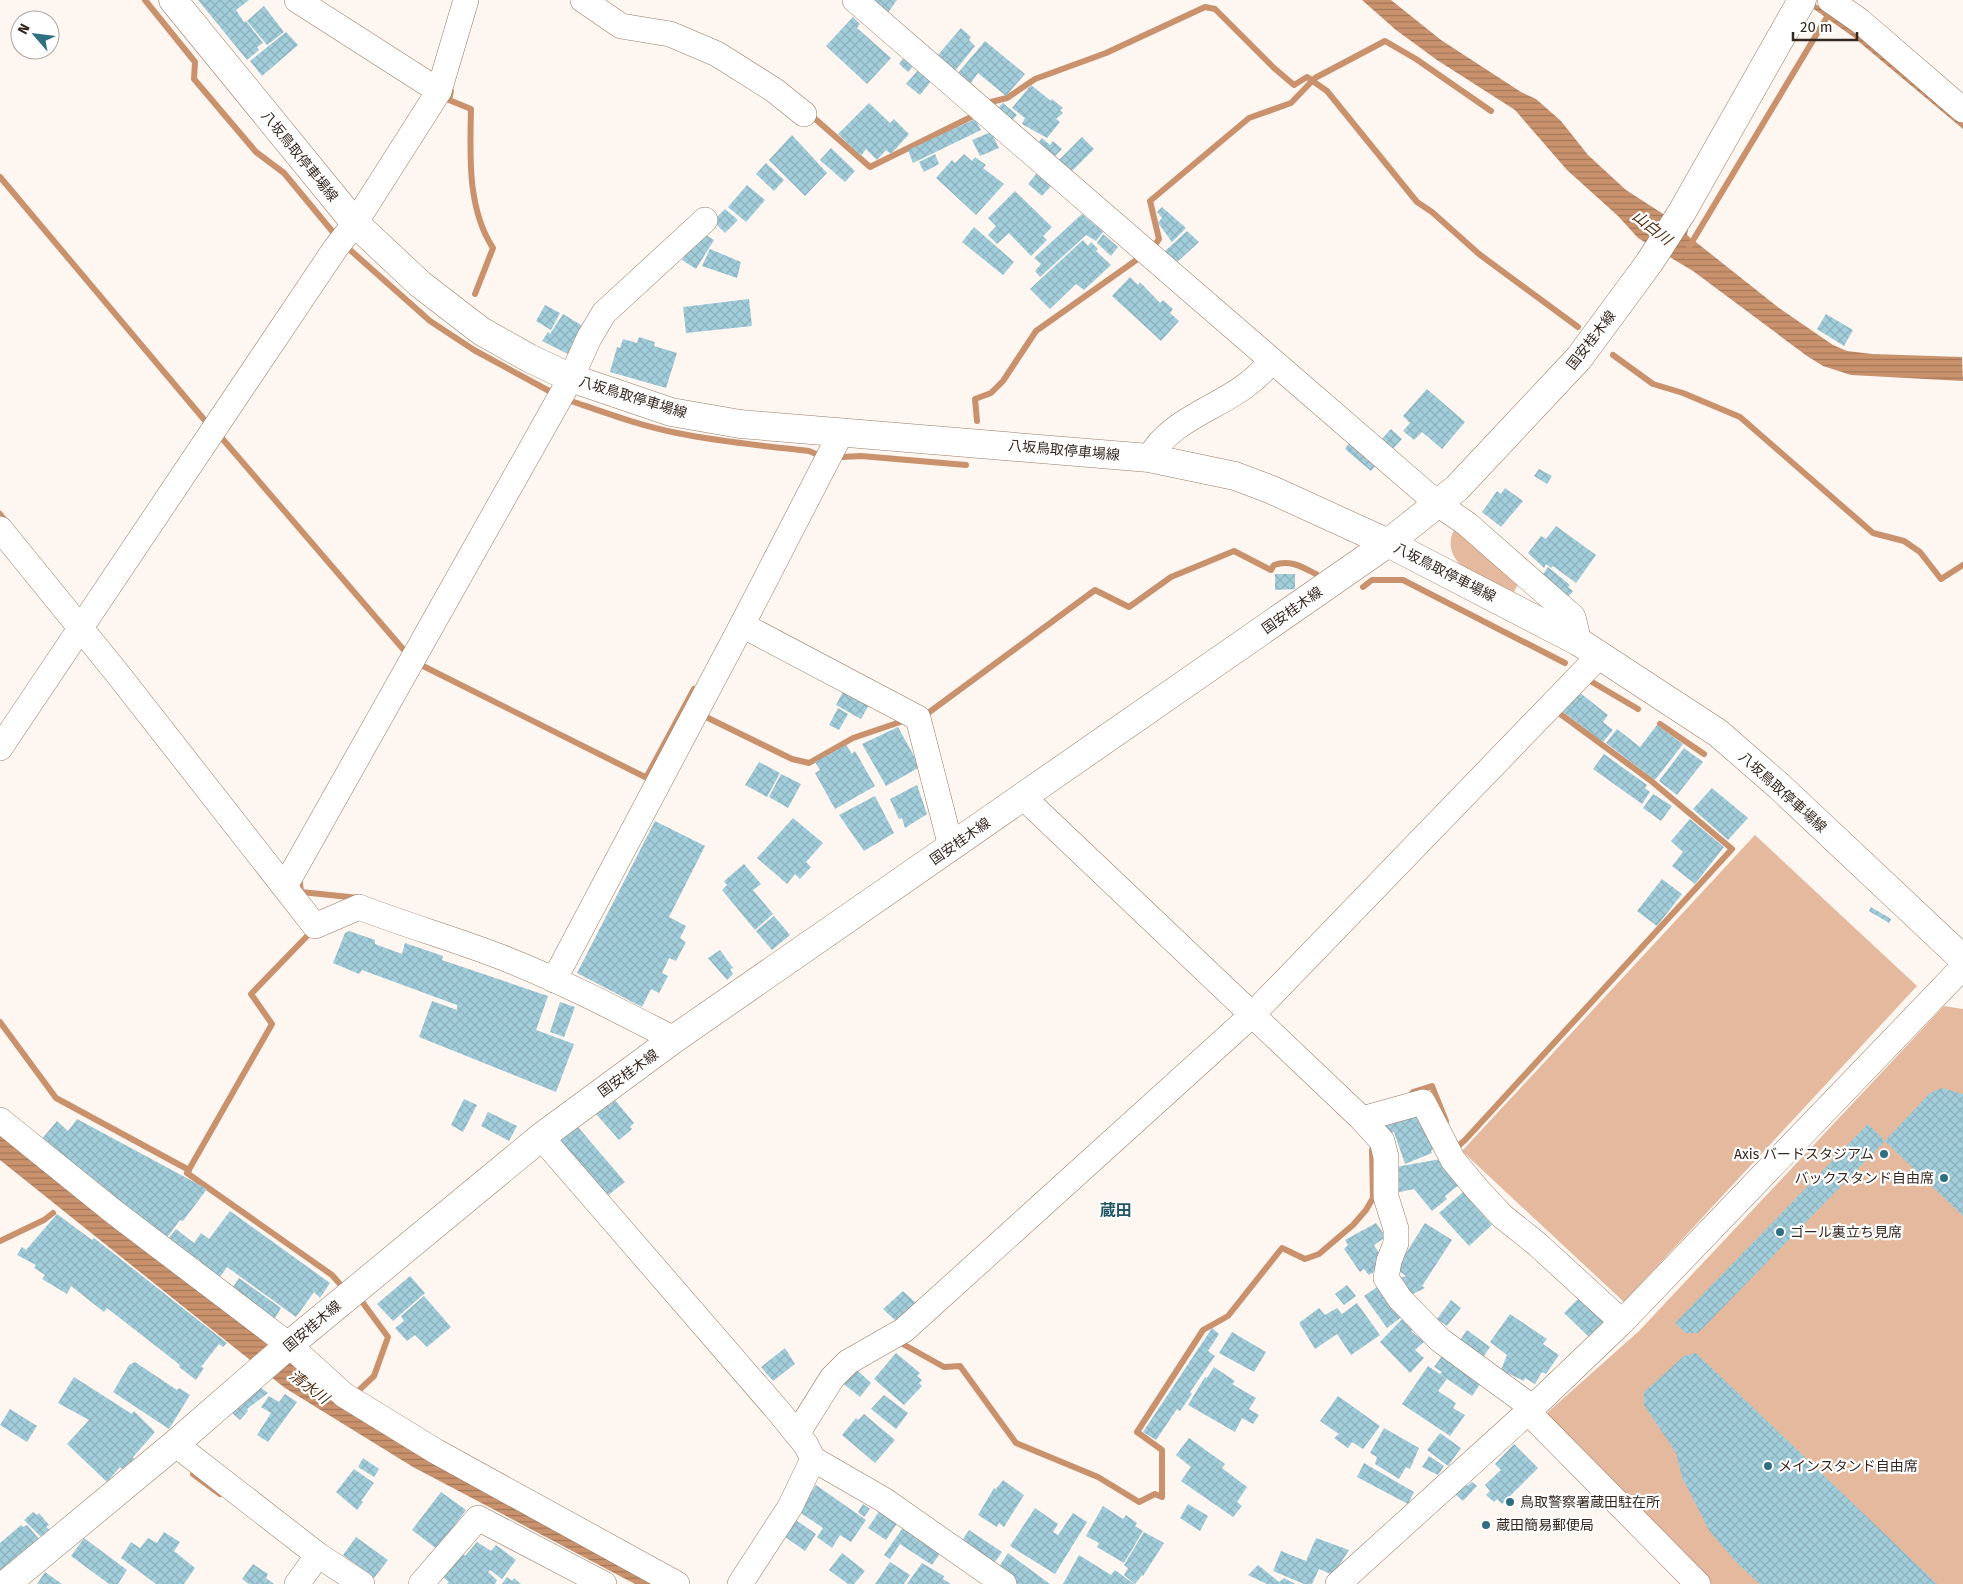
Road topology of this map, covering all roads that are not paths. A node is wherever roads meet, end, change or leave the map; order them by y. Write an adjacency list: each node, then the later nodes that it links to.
1 (173, 0): 12 (main road, 八坂鳥取停車場線)
2 (297, 0): 8 (street)
3 (466, 0): 8 (street)
4 (582, 0): 10 (street)
5 (855, 0): 13 (street)
6 (1802, 0): 17 (main road, 国安桂木線)
7 (1830, 0): 9 (street)
8 (439, 91): 12 (street)
9 (1963, 110)
10 (804, 114)
11 (705, 220): 14 (street)
12 (355, 223): 14 (main road, 八坂鳥取停車場線); 21 (street)
13 (1271, 361): 16 (street); 17 (street)
14 (571, 378): 15 (main road, 八坂鳥取停車場線); 26 (street)
15 (841, 433): 16 (main road, 八坂鳥取停車場線); 20 (street)
16 (1149, 458): 19 (main road, 八坂鳥取停車場線)
17 (1438, 504): 19 (main road, 国安桂木線); 22 (street)
18 (0, 529): 21 (street)
19 (1388, 543): 22 (main road, 八坂鳥取停車場線); 24 (main road, 国安桂木線)
20 (742, 625): 25 (street); 29 (street)
21 (80, 628): 23 (street); 26 (street)
22 (1590, 648): 27 (main road, 八坂鳥取停車場線); 30 (street)
23 (0, 748)
24 (1023, 797): 25 (main road, 国安桂木線); 30 (street)
25 (950, 847): 31 (main road, 国安桂木線)
26 (285, 886): 29 (street)
27 (1963, 959)
28 (1963, 966): 35 (street)
29 (554, 980): 31 (street)
30 (1252, 1015): 32 (street); 38 (street)
31 (674, 1039): 34 (main road, 国安桂木線)
32 (1362, 1119): 35 (street); 37 (street)
33 (0, 1120): 36 (street)
34 (541, 1137): 36 (main road, 国安桂木線); 38 (street)
35 (1622, 1322): 37 (street)
36 (286, 1347): 39 (main road, 国安桂木線); 47 (street)
37 (1530, 1410): 50 (street); 51 (street)
38 (797, 1434): 40 (street)
39 (175, 1444): 41 (street); 42 (main road, 国安桂木線)
40 (813, 1459): 48 (street); 49 (street)
41 (318, 1555): 43 (street); 44 (street)
42 (6, 1584)
43 (297, 1584)
44 (362, 1584)
45 (422, 1584): 46 (street)
46 (604, 1584)
47 (677, 1584)
48 (740, 1584)
49 (1004, 1584)
50 (1338, 1584)
51 (1698, 1584)

